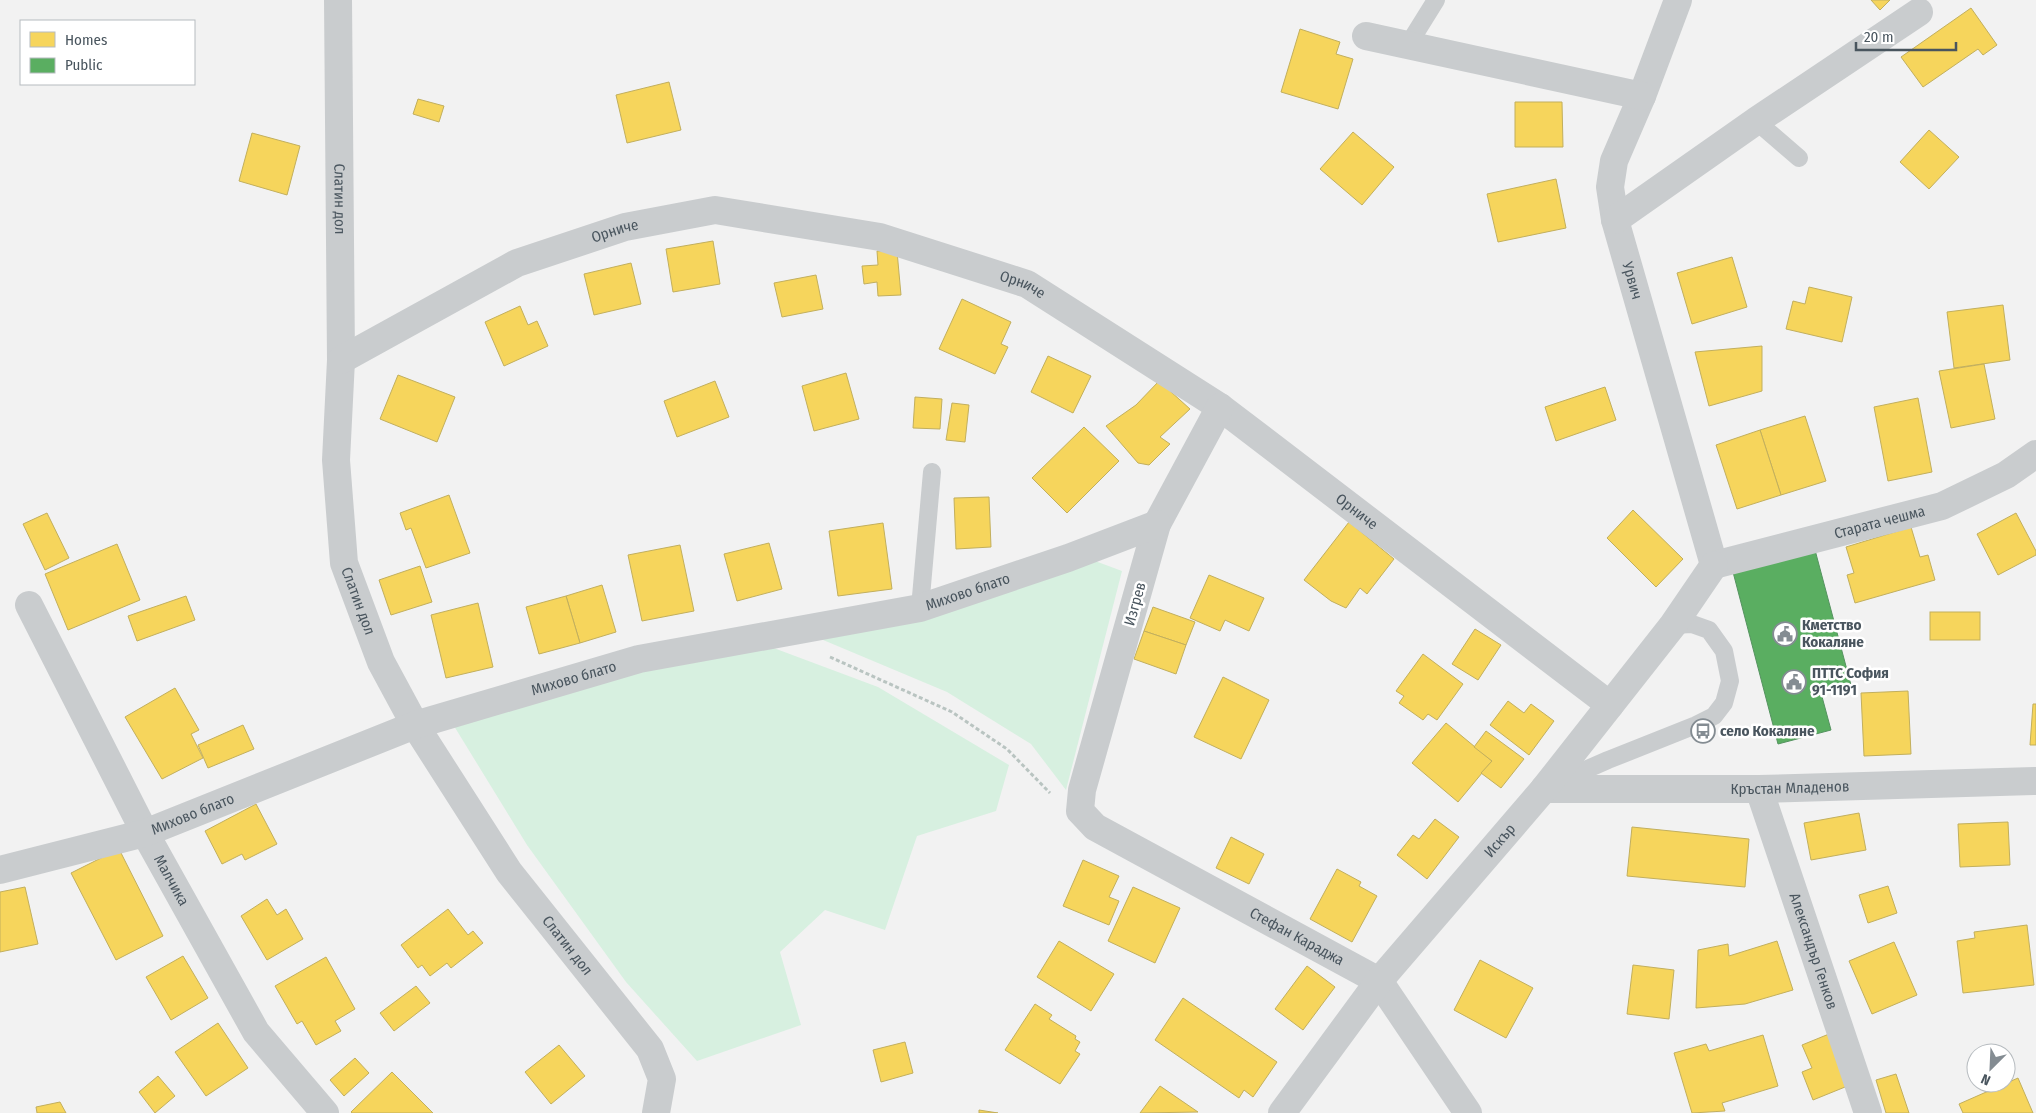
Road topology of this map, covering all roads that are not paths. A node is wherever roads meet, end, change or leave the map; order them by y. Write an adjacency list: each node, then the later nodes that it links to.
1 (338, 0): 11 (street, Слатин дол)
2 (1436, 0): 6 (lane)
3 (1678, 0): 7 (street, Урвич)
4 (1919, 12): 8 (street)
5 (1366, 36): 6 (street)
6 (1408, 45): 7 (street)
7 (1642, 96): 10 (street, Урвич)
8 (1756, 121): 9 (lane); 10 (street)
9 (1798, 158)
10 (1615, 220): 16 (street, Урвич)
11 (341, 360): 12 (street, Орниче); 21 (street, Слатин дол)
12 (1220, 407): 15 (street, Изгрев); 20 (street, Орниче)
13 (2036, 454): 16 (street, Старата чешма)
14 (932, 472): 18 (lane)
15 (1157, 524): 18 (street, Михово блато); 25 (street, Изгрев)
16 (1714, 565): 19 (street, Искър)
17 (29, 606): 26 (street, Малчика)
18 (920, 608): 21 (street, Михово блато)
19 (1673, 625): 20 (street, Искър); 23 (lane)
20 (1610, 705): 23 (street, Искър)
21 (415, 725): 26 (street, Михово блато); 30 (street, Слатин дол)
22 (2036, 781): 24 (street, Кръстан Младенов)
23 (1544, 788): 24 (street, Кръстан Младенов); 28 (street, Искър)
24 (1760, 789): 33 (street, Александър Генков)
25 (1080, 812): 28 (street, Стефан Караджа)
26 (145, 833): 27 (street, Михово блато); 29 (street, Малчика)
27 (0, 870)
28 (1379, 981): 31 (street, Искър); 32 (street, Стефан Караджа)
29 (325, 1113)
30 (656, 1113)
31 (1282, 1113)
32 (1468, 1113)
33 (1868, 1113)

